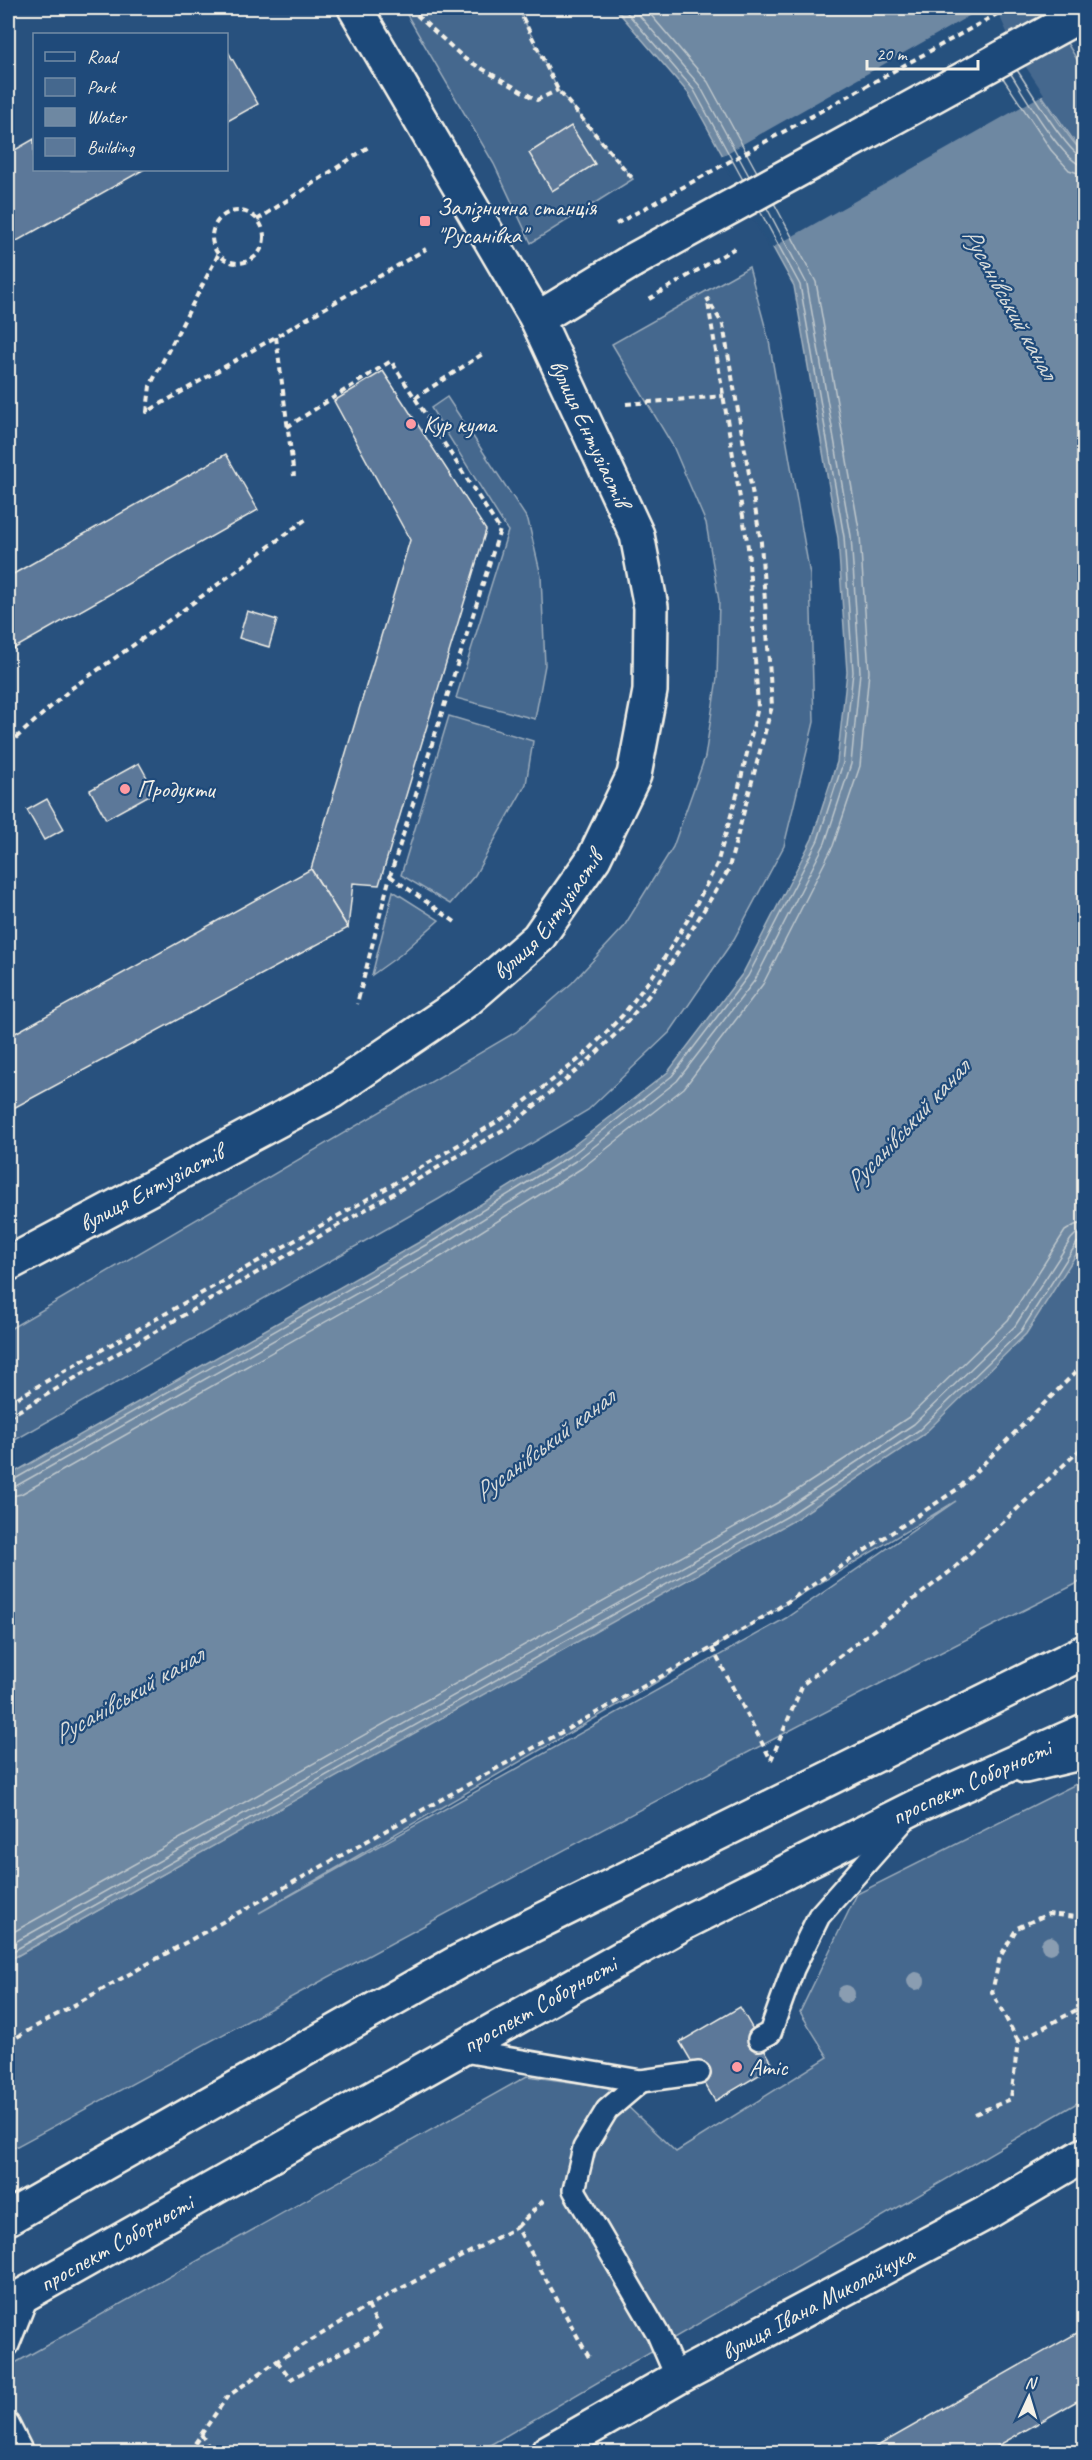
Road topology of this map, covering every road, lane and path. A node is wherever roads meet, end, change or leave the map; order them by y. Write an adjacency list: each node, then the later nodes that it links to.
1 (355, 8): 13 (main road, вулиця Ентузіастів)
2 (409, 8): 6 (path)
3 (518, 8): 6 (path)
4 (1008, 8): 10 (path, bridge)
5 (1084, 13): 13 (main road, bridge)
6 (558, 90): 8 (path)
7 (370, 146): 9 (path)
8 (633, 179)
9 (257, 220): 12 (path); 12 (path)
10 (615, 224)
11 (426, 249): 14 (path)
12 (218, 255): 14 (path)
13 (537, 319): 26 (main road, вулиця Ентузіастів)
14 (276, 337): 19 (path)
15 (484, 353): 17 (path)
16 (724, 396): 18 (path)
17 (415, 398): 19 (path); 23 (path)
18 (626, 404)
19 (288, 427): 20 (path)
20 (294, 476)
21 (309, 517): 22 (path)
22 (8, 745)
23 (390, 876): 24 (path); 25 (path)
24 (455, 922)
25 (357, 1004)
26 (8, 1264)
27 (1084, 1364): 29 (path)
28 (1084, 1446): 29 (path)
29 (712, 1648): 39 (path)
30 (1084, 1652): 45 (main road)
31 (1084, 1731): 33 (main road, проспект Соборності)
32 (1084, 1752): 33 (main road)
33 (985, 1776): 34 (main road, проспект Соборності)
34 (917, 1806): 37 (lane); 40 (main road, проспект Соборності)
35 (1084, 1924): 38 (path)
36 (1084, 2006): 38 (path)
37 (759, 2039)
38 (1018, 2041): 43 (path)
39 (8, 2042)
40 (458, 2050): 42 (lane); 46 (main road, проспект Соборності)
41 (699, 2073): 42 (lane)
42 (641, 2081): 51 (lane)
43 (975, 2114)
44 (1084, 2155): 51 (main road, вулиця Івана Миколайчука)
45 (8, 2218)
46 (18, 2298): 48 (lane)
47 (368, 2306): 49 (path); 49 (path); 50 (path)
48 (8, 2345)
49 (278, 2361): 53 (path)
50 (591, 2361)
51 (677, 2378): 57 (main road, вулиця Івана Миколайчука)
52 (8, 2424): 54 (lane)
53 (201, 2434): 55 (path); 56 (path)
54 (22, 2452)
55 (189, 2452)
56 (212, 2452)
57 (549, 2452)

